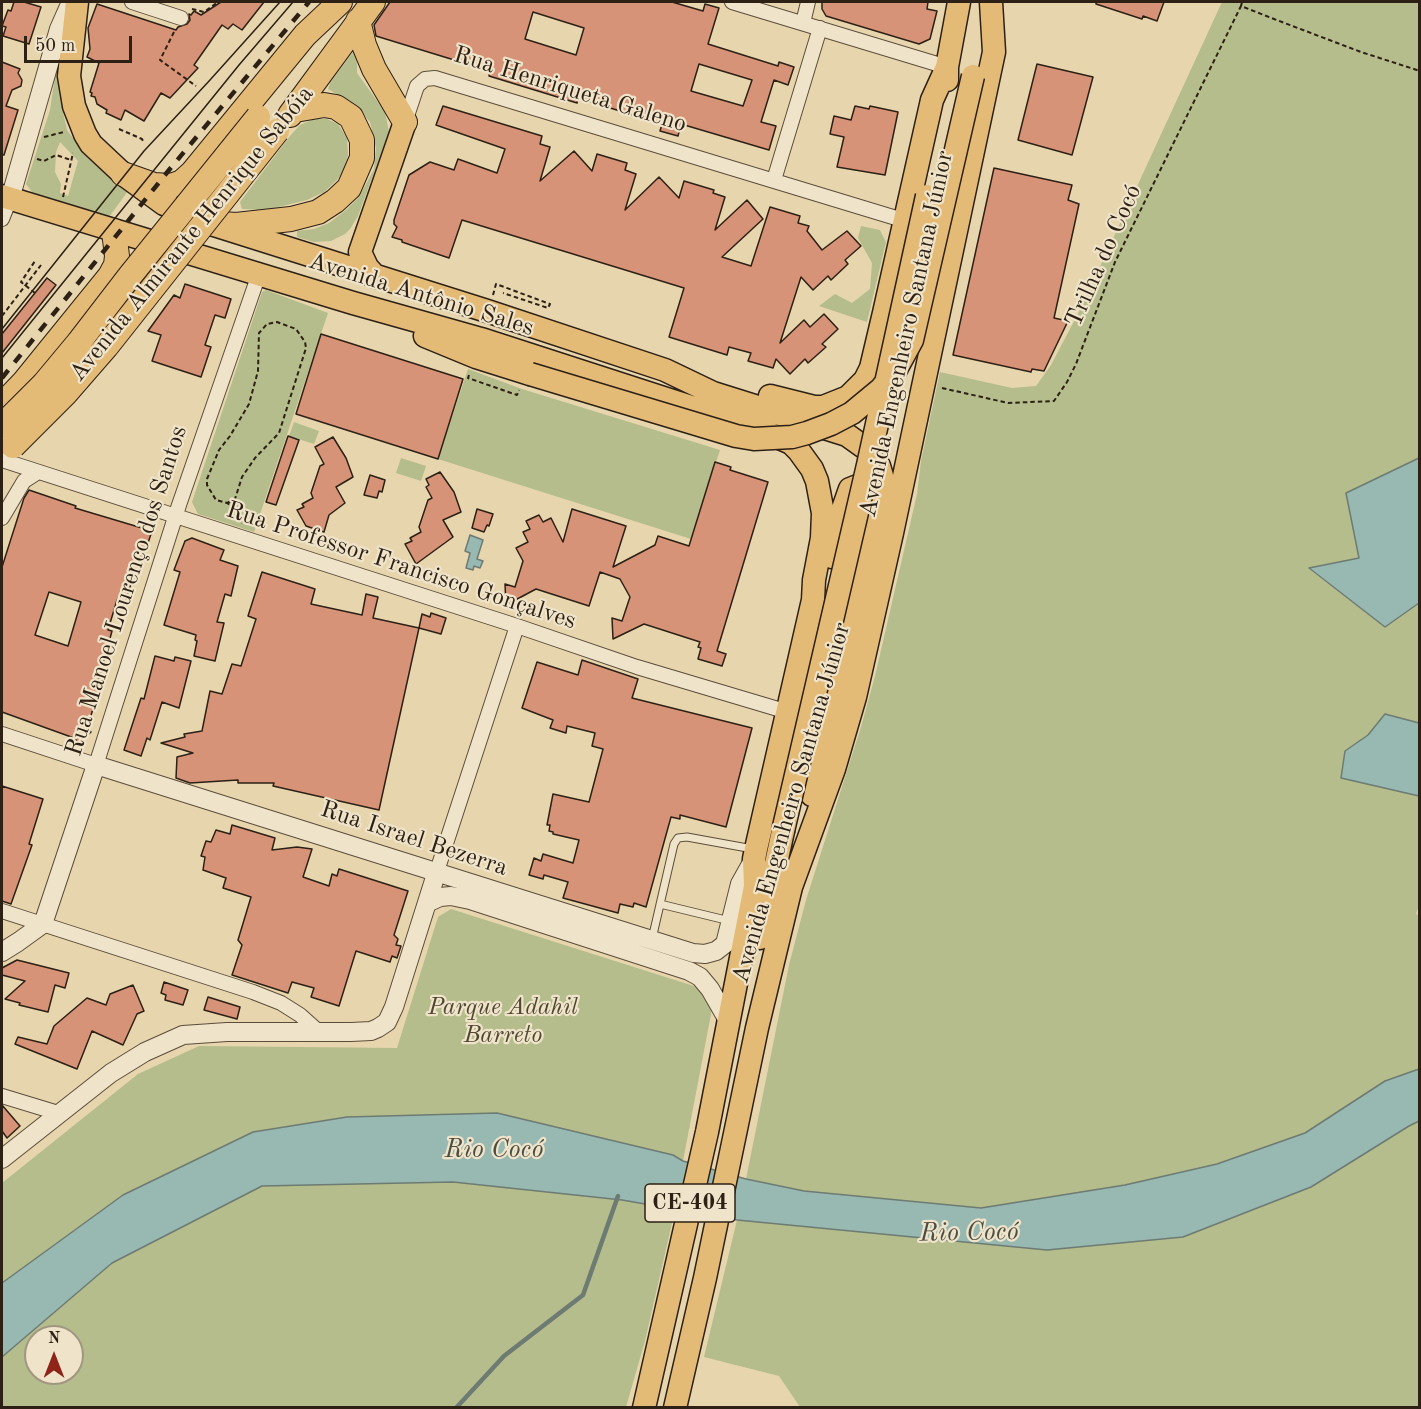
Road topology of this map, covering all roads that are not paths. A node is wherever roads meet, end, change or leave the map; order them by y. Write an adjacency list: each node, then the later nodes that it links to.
1 (71, 2): 19 (street)
2 (77, 2): 17 (main road, Avenida Antônio Sales)
3 (132, 2): 10 (street)
4 (341, 2): 17 (highway); 30 (highway, Avenida Almirante Henrique Sabóia, bridge)
5 (373, 2): 11 (highway, Avenida Almirante Henrique Sabóia)
6 (732, 2): 12 (street)
7 (808, 2): 12 (street)
8 (959, 2): 14 (main road, Avenida Engenheiro Santana Júnior)
9 (991, 2): 25 (main road, bridge); 26 (main road, Avenida Engenheiro Santana Júnior)
10 (181, 18)
11 (358, 21): 15 (highway, Avenida Almirante Henrique Sabóia); 16 (highway)
12 (803, 23): 13 (street)
13 (820, 28): 14 (street); 18 (street)
14 (947, 67): 20 (main road); 52 (main road, Avenida Engenheiro Santana Júnior, bridge)
15 (295, 110): 21 (highway); 31 (highway, Avenida Almirante Henrique Sabóia, bridge)
16 (405, 122): 18 (street, Rua Henriqueta Galeno); 24 (main road, Rua Henriqueta Galeno)
17 (123, 174): 21 (main road, Avenida Antônio Sales)
18 (774, 180): 20 (street, Rua Henriqueta Galeno)
19 (4, 205): 22 (main road, Avenida Antônio Sales)
20 (906, 221): 27 (main road)
21 (208, 223): 24 (main road, Avenida Antônio Sales)
22 (114, 231): 23 (main road, Avenida Antônio Sales); 29 (highway)
23 (260, 274): 25 (main road, Avenida Antônio Sales); 34 (street, Rua Manoel Lourenço dos Santos)
24 (376, 277): 28 (main road, Avenida Antônio Sales)
25 (353, 303): 32 (main road, Avenida Antônio Sales)
26 (937, 318): 27 (main road); 44 (main road, Avenida Engenheiro Santana Júnior)
27 (875, 353): 28 (main road)
28 (665, 370): 37 (main road)
29 (2, 405)
30 (2, 426)
31 (5, 455): 33 (street, Rua Professor Francisco Gonçalves)
32 (812, 469): 36 (main road, Avenida Engenheiro Santana Júnior)
33 (38, 472): 34 (street, Rua Professor Francisco Gonçalves); 35 (street)
34 (176, 516): 38 (street, Rua Professor Francisco Gonçalves); 41 (street, Rua Manoel Lourenço dos Santos)
35 (2, 518)
36 (813, 600): 37 (main road); 39 (main road, Avenida Engenheiro Santana Júnior)
37 (851, 623): 44 (main road)
38 (518, 626): 39 (street, Rua Professor Francisco Gonçalves); 43 (street)
39 (788, 712): 42 (main road, Avenida Engenheiro Santana Júnior)
40 (2, 734): 41 (street, Rua Israel Bezerra)
41 (96, 765): 43 (street, Rua Israel Bezerra); 48 (street, Rua Manoel Lourenço dos Santos)
42 (755, 854): 46 (lane); 49 (main road, Avenida Engenheiro Santana Júnior)
43 (437, 871): 45 (street); 50 (street, Rua Israel Bezerra)
44 (791, 887): 58 (main road, Avenida Engenheiro Santana Júnior / CE-404)
45 (427, 903): 52 (street, Rua Israel Bezerra); 53 (street)
46 (660, 904): 49 (lane); 50 (lane)
47 (2, 911): 48 (street)
48 (43, 924): 51 (street); 53 (street)
49 (739, 925): 50 (street, Rua Israel Bezerra); 52 (main road, Avenida Engenheiro Santana Júnior)
50 (652, 940)
51 (2, 952)
52 (729, 1022): 57 (main road, Avenida Engenheiro Santana Júnior / CE-404)
53 (319, 1032): 55 (street)
54 (2, 1096): 55 (street)
55 (58, 1113): 56 (street)
56 (2, 1159)
57 (644, 1407)
58 (675, 1407)

